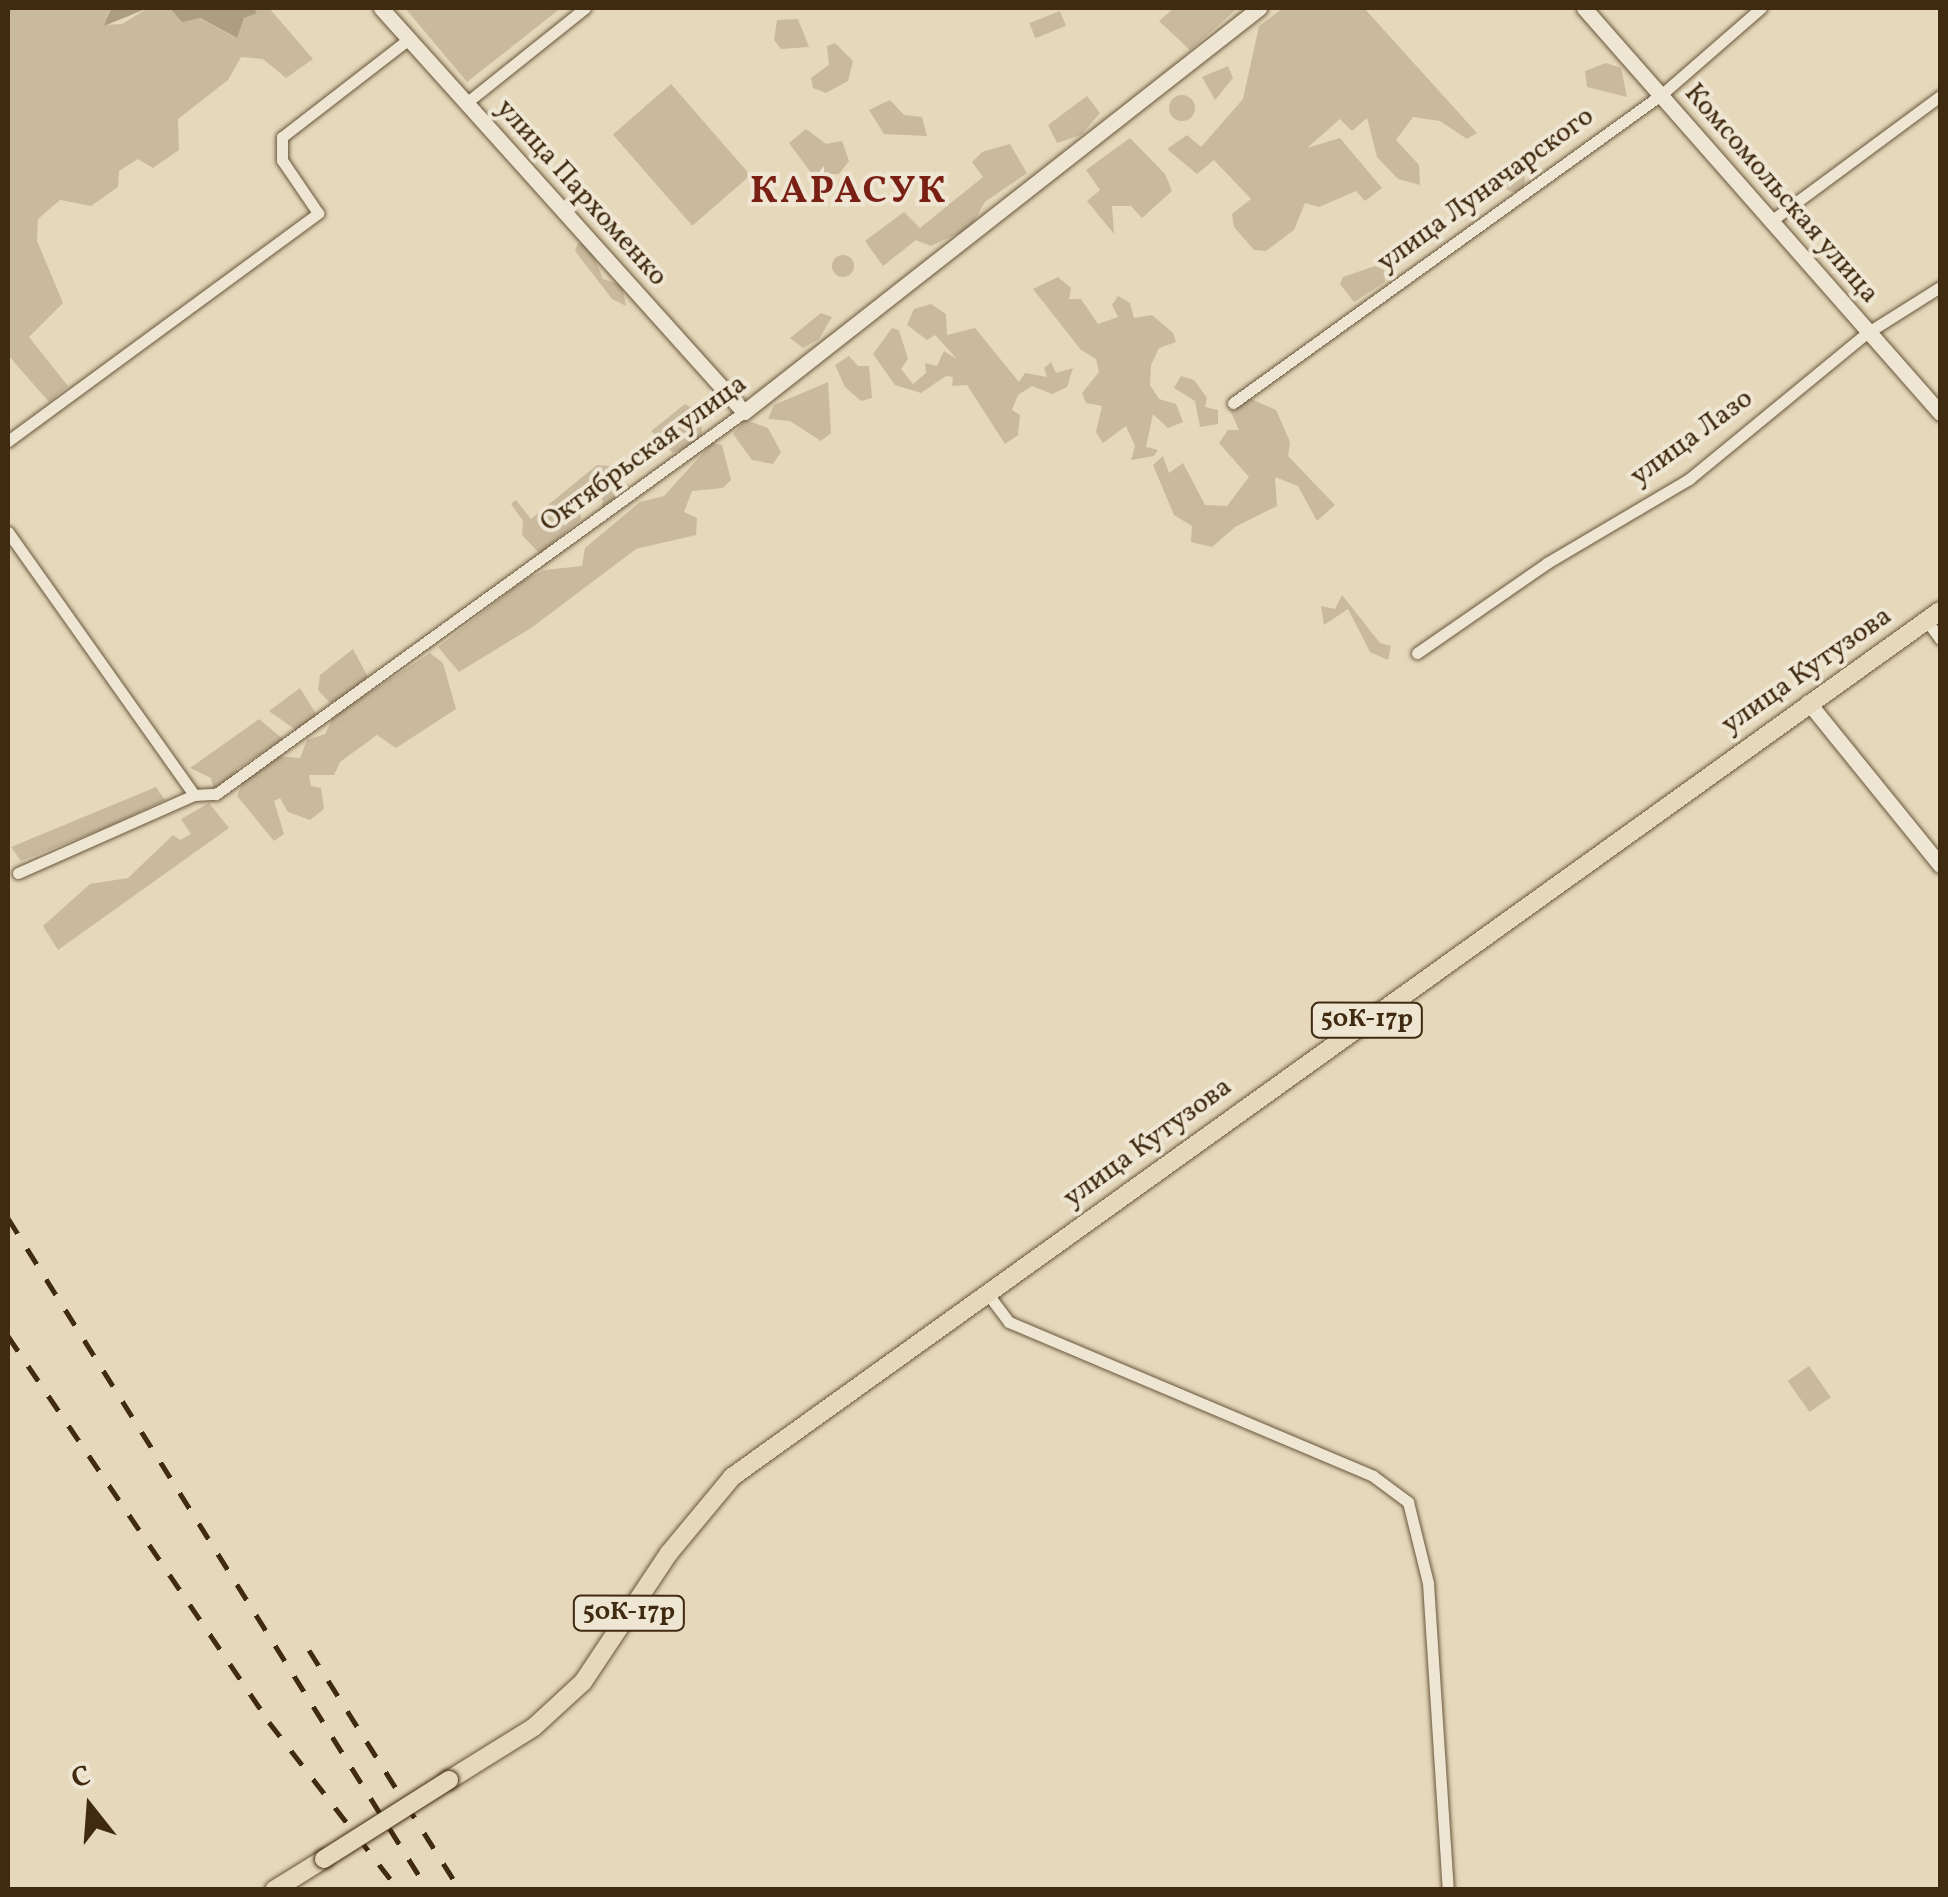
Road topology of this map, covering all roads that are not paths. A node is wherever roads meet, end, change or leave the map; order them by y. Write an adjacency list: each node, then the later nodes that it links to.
1 (381, 8): 6 (street, улица Пархоменко)
2 (586, 8): 9 (street)
3 (1259, 8): 14 (street, Октябрьская улица)
4 (1584, 8): 7 (street, Комсомольская улица)
5 (1761, 8): 7 (street, улица Луначарского)
6 (410, 39): 9 (street, улица Пархоменко); 16 (street)
7 (1662, 94): 10 (street, Комсомольская улица); 13 (street, улица Луначарского)
8 (1940, 96): 10 (street)
9 (466, 103): 14 (street, улица Пархоменко)
10 (1771, 221): 12 (street, Комсомольская улица)
11 (1940, 287): 12 (street, улица Лазо)
12 (1867, 333): 15 (street, Комсомольская улица); 20 (street, улица Лазо)
13 (1233, 403)
14 (744, 412): 22 (street, Октябрьская улица)
15 (1940, 413)
16 (8, 442)
17 (8, 532): 22 (street)
18 (1934, 616): 19 (street); 21 (main road, улица Кутузова / 50К-17р)
19 (1940, 639)
20 (1417, 653)
21 (1808, 702): 23 (street); 25 (main road, улица Кутузова / 50К-17р)
22 (194, 796): 24 (street, Октябрьская улица)
23 (1940, 865)
24 (18, 873)
25 (987, 1293): 26 (main road, улица Кутузова / 50К-17р, bridge); 27 (street)
26 (274, 1890)
27 (1448, 1890)

